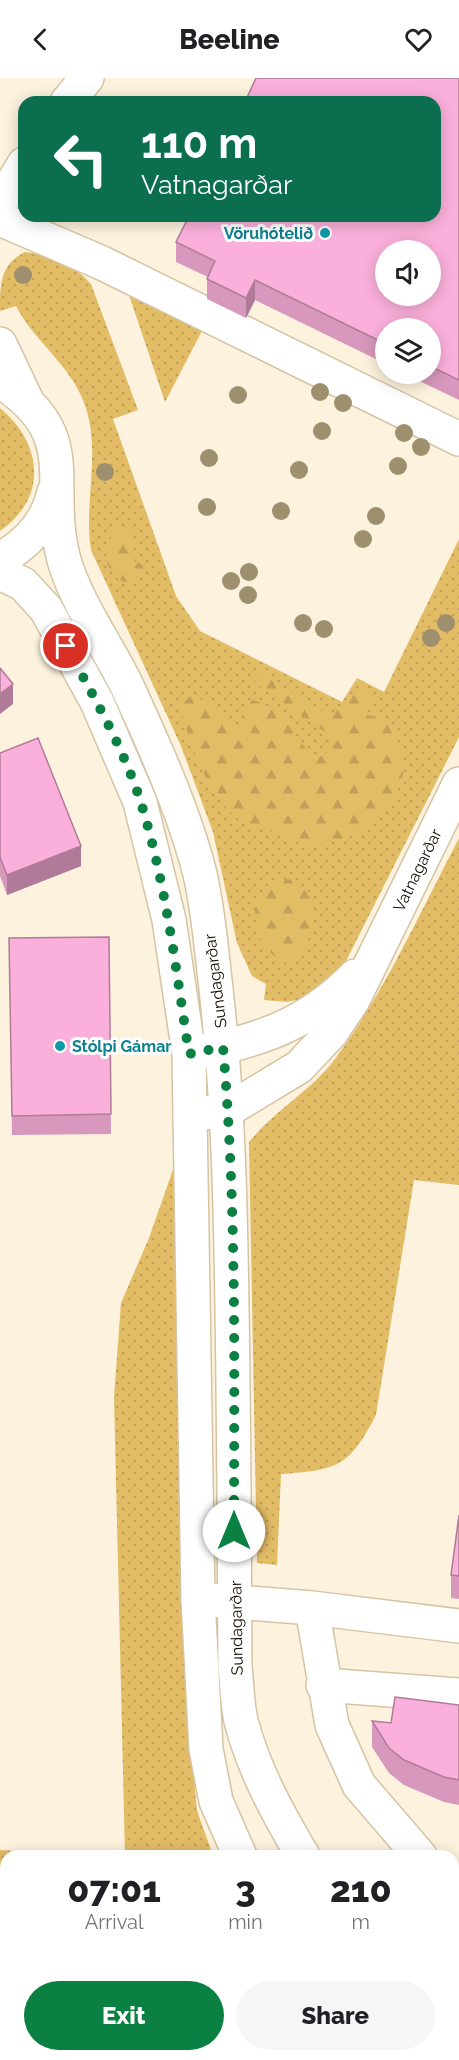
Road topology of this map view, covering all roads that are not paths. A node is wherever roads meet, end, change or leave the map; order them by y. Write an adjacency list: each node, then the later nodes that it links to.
1 (87, 78): 2 (main road)
2 (72, 96)
3 (18, 174): 4 (main road)
4 (0, 204)
5 (0, 219): 8 (main road)
6 (0, 344): 7 (main road, Sundagarðar)
7 (13, 390): 9 (main road, Sundagarðar)
8 (459, 439)
9 (57, 481): 10 (main road, Sundagarðar); 14 (main road, Sundagarðar)
10 (0, 559)
11 (0, 573): 15 (main road)
12 (459, 784): 13 (main road, Vatnagarðar)
13 (375, 955): 14 (main road, Vatnagarðar); 16 (main road, Vatnagarðar)
14 (223, 1047): 15 (main road, Vatnagarðar); 16 (main road, Sundagarðar)
15 (189, 1054): 17 (main road)
16 (228, 1110): 17 (main road, Vatnagarðar); 19 (main road, Sundagarðar)
17 (190, 1115): 18 (main road)
18 (198, 1599): 19 (main road); 24 (main road)
19 (235, 1602): 20 (main road); 25 (main road, Sundagarðar)
20 (312, 1608): 21 (main road); 22 (main road)
21 (459, 1626)
22 (323, 1685): 23 (main road); 26 (main road)
23 (459, 1695)
24 (237, 1850)
25 (299, 1850)
26 (415, 1850)

